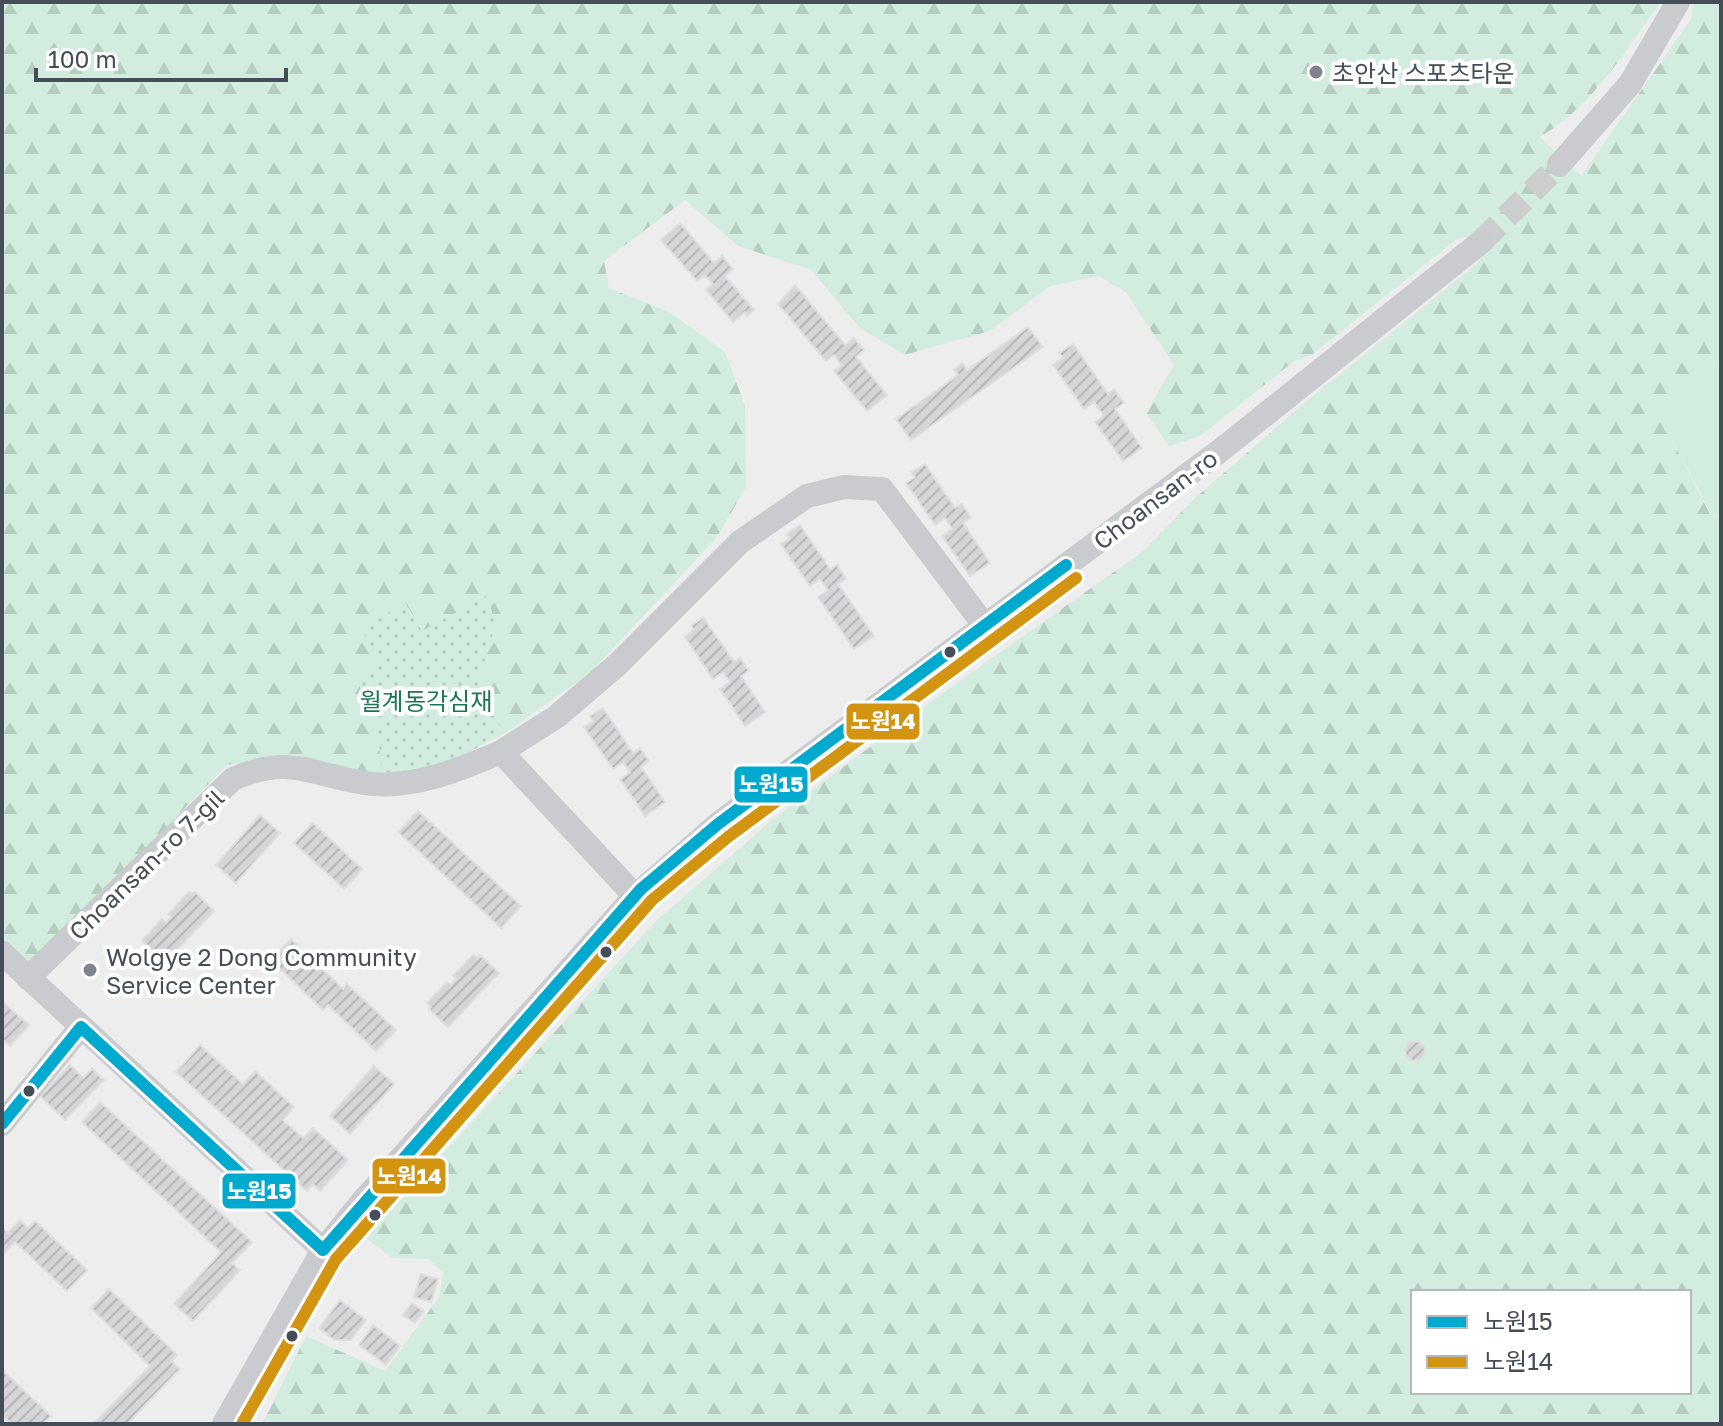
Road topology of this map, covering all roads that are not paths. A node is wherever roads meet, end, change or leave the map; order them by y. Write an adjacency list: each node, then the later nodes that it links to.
1 (1678, 2): 2 (street)
2 (1559, 165)
3 (1481, 242): 4 (street, Choansan-ro)
4 (985, 626): 5 (street, Choansan-ro 7-gil); 6 (street, Choansan-ro)
5 (501, 752): 6 (street); 8 (street, Choansan-ro 7-gil)
6 (635, 896): 11 (street, Choansan-ro)
7 (2, 953): 8 (street)
8 (28, 978): 9 (street)
9 (81, 1027): 10 (street); 11 (street)
10 (2, 1124)
11 (323, 1250): 12 (street, Choansan-ro)
12 (224, 1424)

